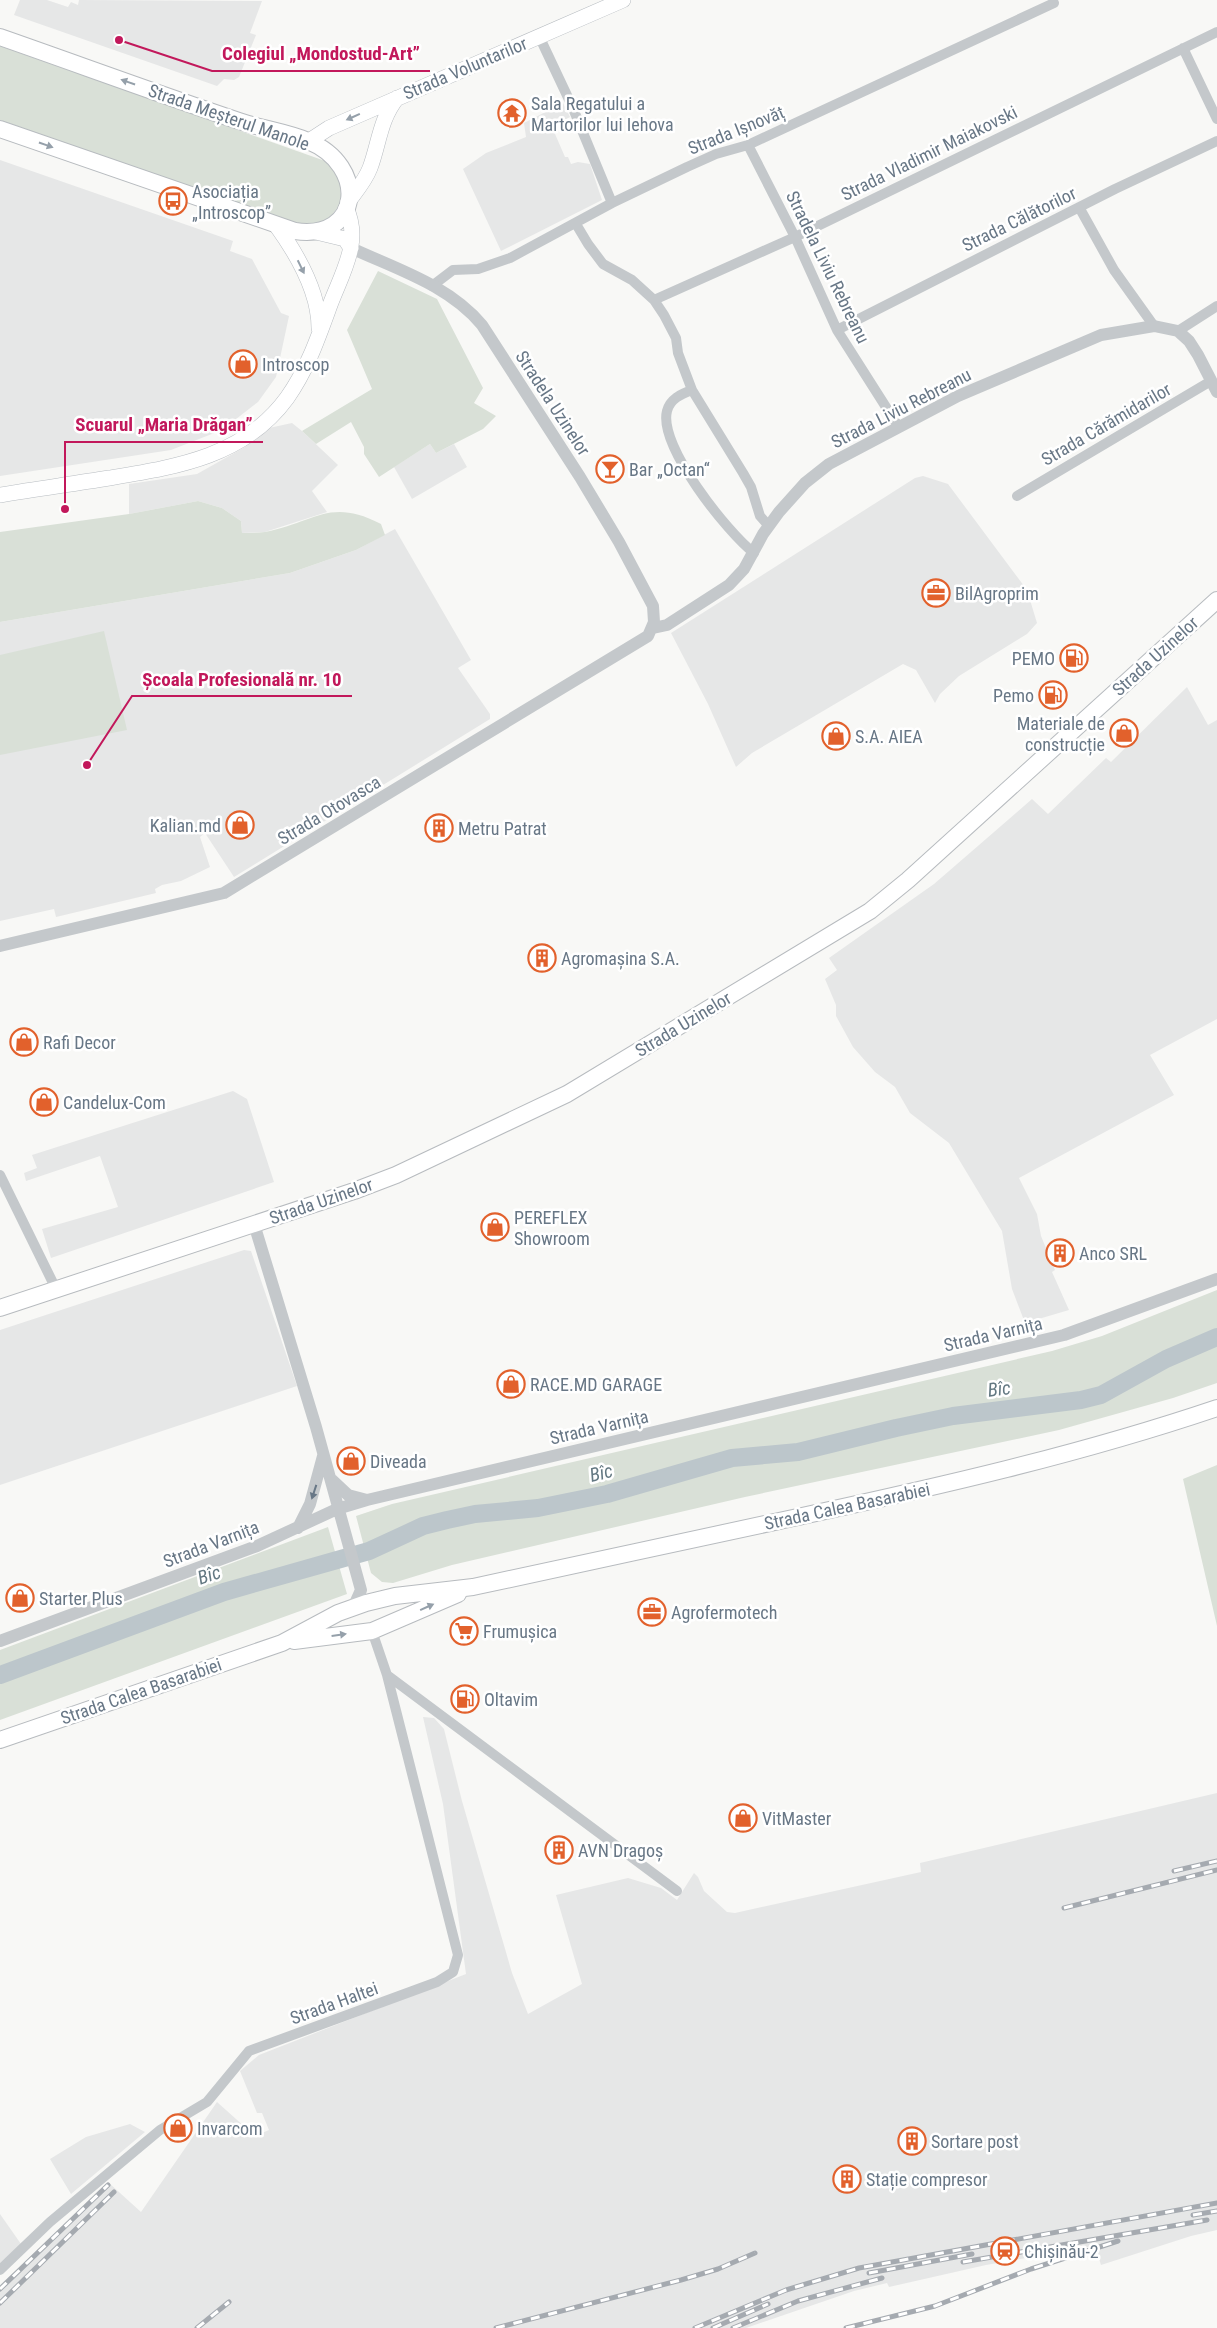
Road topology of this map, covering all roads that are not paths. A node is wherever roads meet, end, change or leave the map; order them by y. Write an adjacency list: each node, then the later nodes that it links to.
1 (623, 0): 4 (main road, Strada Voluntarilor)
2 (1054, 2): 12 (street, Strada Ișnovăț)
3 (1217, 32): 6 (street, Strada Vladimir Maiakovski)
4 (539, 36): 7 (main road, Strada Voluntarilor); 13 (street)
5 (0, 37): 10 (main road, Strada Meșterul Manole, one-way to 5)
6 (1183, 48): 8 (street); 19 (street, Strada Vladimir Maiakovski)
7 (398, 97): 10 (main road, Strada Voluntarilor, one-way to 10); 14 (main road)
8 (1217, 119)
9 (0, 128): 17 (main road, one-way to 17)
10 (309, 141): 14 (main road, Strada Meșterul Manole)
11 (1217, 141): 15 (street, Strada Călătorilor)
12 (748, 145): 13 (street, Strada Ișnovăț); 19 (street, Stradela Liviu Rebreanu)
13 (612, 203): 16 (street, Strada Ișnovăț)
14 (347, 205): 18 (main road); 20 (main road)
15 (1079, 207): 24 (street); 25 (street, Strada Călătorilor)
16 (576, 224): 21 (street, Strada Ișnovăț); 22 (street)
17 (276, 226): 18 (main road); 27 (main road, one-way to 27)
18 (316, 232): 20 (main road)
19 (796, 236): 22 (street, Strada Vladimir Maiakovski); 25 (street, Stradela Liviu Rebreanu)
20 (351, 248): 21 (street, Stradela Uzinelor); 27 (main road)
21 (432, 286): 36 (street, Stradela Uzinelor)
22 (654, 300): 29 (street)
23 (1217, 306): 26 (street)
24 (1154, 326): 26 (street, Strada Liviu Rebreanu); 30 (street, Strada Liviu Rebreanu)
25 (837, 330): 30 (street, Stradela Liviu Rebreanu)
26 (1178, 331): 28 (street)
27 (319, 334): 31 (main road)
28 (1214, 386): 32 (street, Strada Cărămidarilor)
29 (692, 390): 33 (street); 34 (street)
30 (898, 426): 33 (street, Strada Liviu Rebreanu)
31 (0, 495)
32 (1016, 496)
33 (768, 525): 34 (street, Strada Liviu Rebreanu)
34 (754, 553): 36 (street, Strada Liviu Rebreanu)
35 (1217, 600): 39 (main road, Strada Uzinelor)
36 (650, 632): 37 (street, Strada Otovasca)
37 (0, 946)
38 (0, 1175): 41 (street)
39 (254, 1224): 41 (main road, Strada Uzinelor); 44 (street)
40 (1217, 1279): 46 (street, Strada Varnița)
41 (56, 1289): 42 (main road, Strada Uzinelor)
42 (0, 1308)
43 (1217, 1408): 50 (main road, Strada Calea Basarabiei)
44 (324, 1454): 45 (street); 48 (street, one-way to 48)
45 (330, 1478): 46 (street); 47 (street)
46 (368, 1500): 47 (street, Strada Varnița)
47 (339, 1516): 48 (street, Strada Varnița); 49 (street)
48 (298, 1528): 54 (street, Strada Varnița)
49 (360, 1586): 51 (street); 52 (street)
50 (473, 1587): 51 (main road, Strada Calea Basarabiei); 53 (main road, Strada Calea Basarabiei, one-way to 50)
51 (378, 1600): 52 (main road, Strada Calea Basarabiei); 53 (main road)
52 (353, 1608): 53 (main road); 55 (main road, Strada Calea Basarabiei)
53 (372, 1630): 55 (main road, Strada Calea Basarabiei, one-way to 53); 56 (street, Strada Haltei)
54 (0, 1641)
55 (282, 1642): 57 (main road, Strada Calea Basarabiei)
56 (387, 1675): 58 (street); 59 (street, Strada Haltei)
57 (0, 1740)
58 (677, 1891)
59 (0, 2270)

